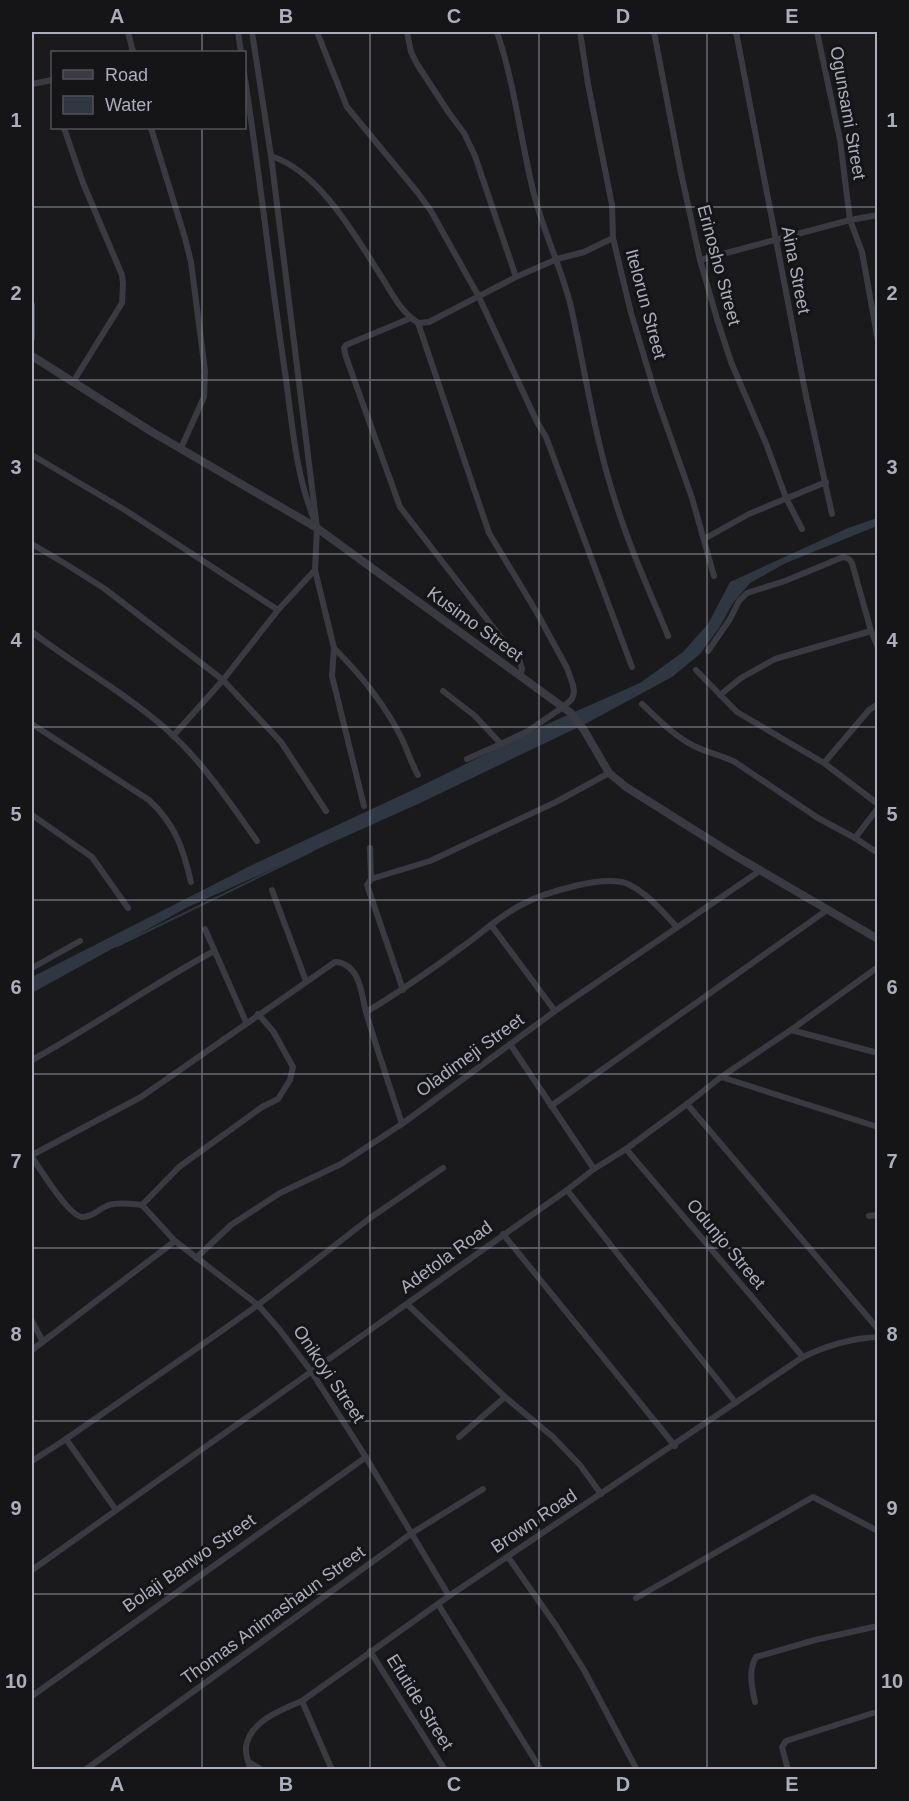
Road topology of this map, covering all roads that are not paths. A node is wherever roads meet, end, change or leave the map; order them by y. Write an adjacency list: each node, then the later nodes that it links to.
1 (128, 32): 11 (street)
2 (238, 32): 12 (street)
3 (252, 32): 16 (street)
4 (317, 32): 28 (street)
5 (407, 32): 27 (street)
6 (497, 32): 25 (street)
7 (580, 32): 23 (street, Itelorun Street)
8 (654, 32): 26 (street, Erinosho Street)
9 (736, 32): 24 (street, Aina Street)
10 (817, 32): 22 (street, Ogunsami Street)
11 (133, 51)
12 (241, 51)
13 (51, 80): 14 (street)
14 (32, 84)
15 (246, 86): 17 (street)
16 (261, 97): 17 (street); 20 (street)
17 (248, 98): 41 (street)
18 (64, 129): 35 (street)
19 (151, 129): 36 (street)
20 (271, 156): 30 (street); 41 (street)
21 (878, 215): 22 (street)
22 (850, 220): 24 (street); 33 (street, Ogunsami Street)
23 (613, 238): 25 (street); 43 (street, Itelorun Street)
24 (775, 240): 26 (street); 38 (street, Aina Street)
25 (557, 259): 27 (street); 50 (street)
26 (700, 260): 39 (street, Erinosho Street)
27 (516, 277): 28 (street)
28 (478, 295): 31 (street); 54 (street)
29 (32, 305): 32 (street)
30 (411, 318): 31 (street); 56 (street)
31 (418, 323): 62 (street)
32 (32, 338)
33 (878, 341)
34 (32, 356): 35 (street, Kusimo Street)
35 (73, 382): 36 (street, Kusimo Street)
36 (181, 448): 41 (street, Kusimo Street)
37 (32, 455): 47 (street)
38 (826, 482): 39 (street); 40 (street, Aina Street)
39 (786, 498): 42 (street, Erinosho Street); 43 (street)
40 (832, 514)
41 (318, 528): 45 (street); 56 (street, Kusimo Street)
42 (802, 529)
43 (704, 539): 46 (street, Itelorun Street)
44 (32, 544): 57 (street)
45 (315, 570): 47 (street); 52 (street)
46 (714, 576)
47 (278, 610): 57 (street)
48 (871, 631): 51 (street); 53 (street); 59 (street)
49 (32, 632): 64 (street)
50 (668, 636)
51 (878, 647)
52 (334, 648): 69 (street); 70 (street)
53 (708, 651)
54 (632, 667)
55 (696, 670): 59 (street)
56 (520, 676): 62 (street, Kusimo Street)
57 (223, 680): 64 (street); 72 (street)
58 (443, 691): 65 (street)
59 (720, 694): 67 (street)
60 (642, 704): 74 (street)
61 (878, 704): 67 (street)
62 (563, 707): 65 (street); 68 (street, Kusimo Street)
63 (32, 724): 80 (street)
64 (173, 736): 75 (street)
65 (501, 744): 66 (street)
66 (467, 759)
67 (824, 763): 71 (street)
68 (609, 773): 78 (street, Kusimo Street); 79 (street)
69 (417, 775)
70 (364, 806)
71 (878, 806): 74 (street)
72 (326, 811)
73 (32, 815): 82 (street)
74 (855, 838): 77 (street)
75 (257, 842)
76 (370, 848): 79 (street)
77 (878, 853)
78 (760, 870): 83 (street, Kusimo Street); 85 (street, Oladimeji Street)
79 (371, 879): 93 (street)
80 (191, 882)
81 (272, 890): 92 (street)
82 (128, 908)
83 (827, 910): 87 (street, Kusimo Street); 104 (street)
84 (491, 925): 85 (street); 93 (street); 94 (street)
85 (676, 926): 94 (street, Oladimeji Street)
86 (205, 929): 89 (street)
87 (878, 939)
88 (80, 941): 91 (street)
89 (214, 951): 97 (street); 101 (street)
90 (878, 967): 98 (street, Adetola Road)
91 (32, 968)
92 (306, 981): 95 (street); 96 (street)
93 (404, 990): 95 (street)
94 (555, 1011): 99 (street, Oladimeji Street)
95 (366, 1012): 105 (street)
96 (258, 1014): 97 (street); 112 (street)
97 (246, 1022): 108 (street)
98 (791, 1030): 100 (street); 102 (street, Adetola Road)
99 (510, 1044): 104 (street); 105 (street, Oladimeji Street)
100 (878, 1053)
101 (32, 1060)
102 (721, 1077): 103 (street, Adetola Road); 106 (street)
103 (687, 1104): 107 (street, Adetola Road); 121 (street)
104 (551, 1106): 110 (street)
105 (402, 1124): 117 (street, Oladimeji Street)
106 (878, 1127)
107 (626, 1149): 110 (street, Adetola Road); 125 (street, Odunjo Street)
108 (32, 1156): 112 (street)
109 (443, 1168): 119 (street)
110 (594, 1168): 111 (street, Adetola Road)
111 (567, 1190): 115 (street, Adetola Road); 128 (street)
112 (142, 1205): 116 (street, Onikoyi Street)
113 (878, 1215): 114 (street)
114 (869, 1216)
115 (503, 1234): 118 (street, Adetola Road); 131 (street)
116 (175, 1241): 117 (street, Onikoyi Street); 123 (street)
117 (196, 1258): 119 (street, Onikoyi Street)
118 (407, 1304): 126 (street, Adetola Road); 127 (street)
119 (258, 1305): 126 (street, Onikoyi Street); 130 (street)
120 (32, 1321): 123 (street)
121 (878, 1329)
122 (878, 1337): 125 (street, Brown Road)
123 (43, 1342): 124 (street)
124 (32, 1350)
125 (803, 1357): 128 (street, Brown Road)
126 (311, 1371): 132 (street, Onikoyi Street); 136 (street, Adetola Road)
127 (505, 1397): 129 (street); 135 (street)
128 (736, 1403): 131 (street, Brown Road)
129 (459, 1437)
130 (66, 1439): 133 (street); 136 (street)
131 (675, 1446): 135 (street, Brown Road)
132 (366, 1457): 138 (street, Onikoyi Street); 146 (street, Bolaji Banwo Street)
133 (32, 1461)
134 (483, 1490): 138 (street, Thomas Animashaun Street)
135 (601, 1494): 139 (street, Brown Road)
136 (116, 1510): 140 (street, Adetola Road)
137 (878, 1530): 142 (street)
138 (412, 1533): 141 (street, Onikoyi Street); 151 (street, Thomas Animashaun Street)
139 (508, 1557): 141 (street, Brown Road); 157 (street)
140 (32, 1570)
141 (449, 1596): 143 (street, Brown Road)
142 (636, 1598)
143 (438, 1604): 145 (street, Brown Road); 156 (street)
144 (878, 1626): 148 (street)
145 (370, 1651): 147 (street, Brown Road); 155 (street, Efutide Street)
146 (32, 1696)
147 (302, 1701): 150 (street, Brown Road); 154 (street)
148 (755, 1702)
149 (873, 1713): 158 (street)
150 (248, 1762): 152 (street, Brown Road); 153 (street)
151 (85, 1770)
152 (251, 1770)
153 (262, 1770)
154 (332, 1770)
155 (445, 1770)
156 (541, 1770)
157 (637, 1770)
158 (788, 1770)

